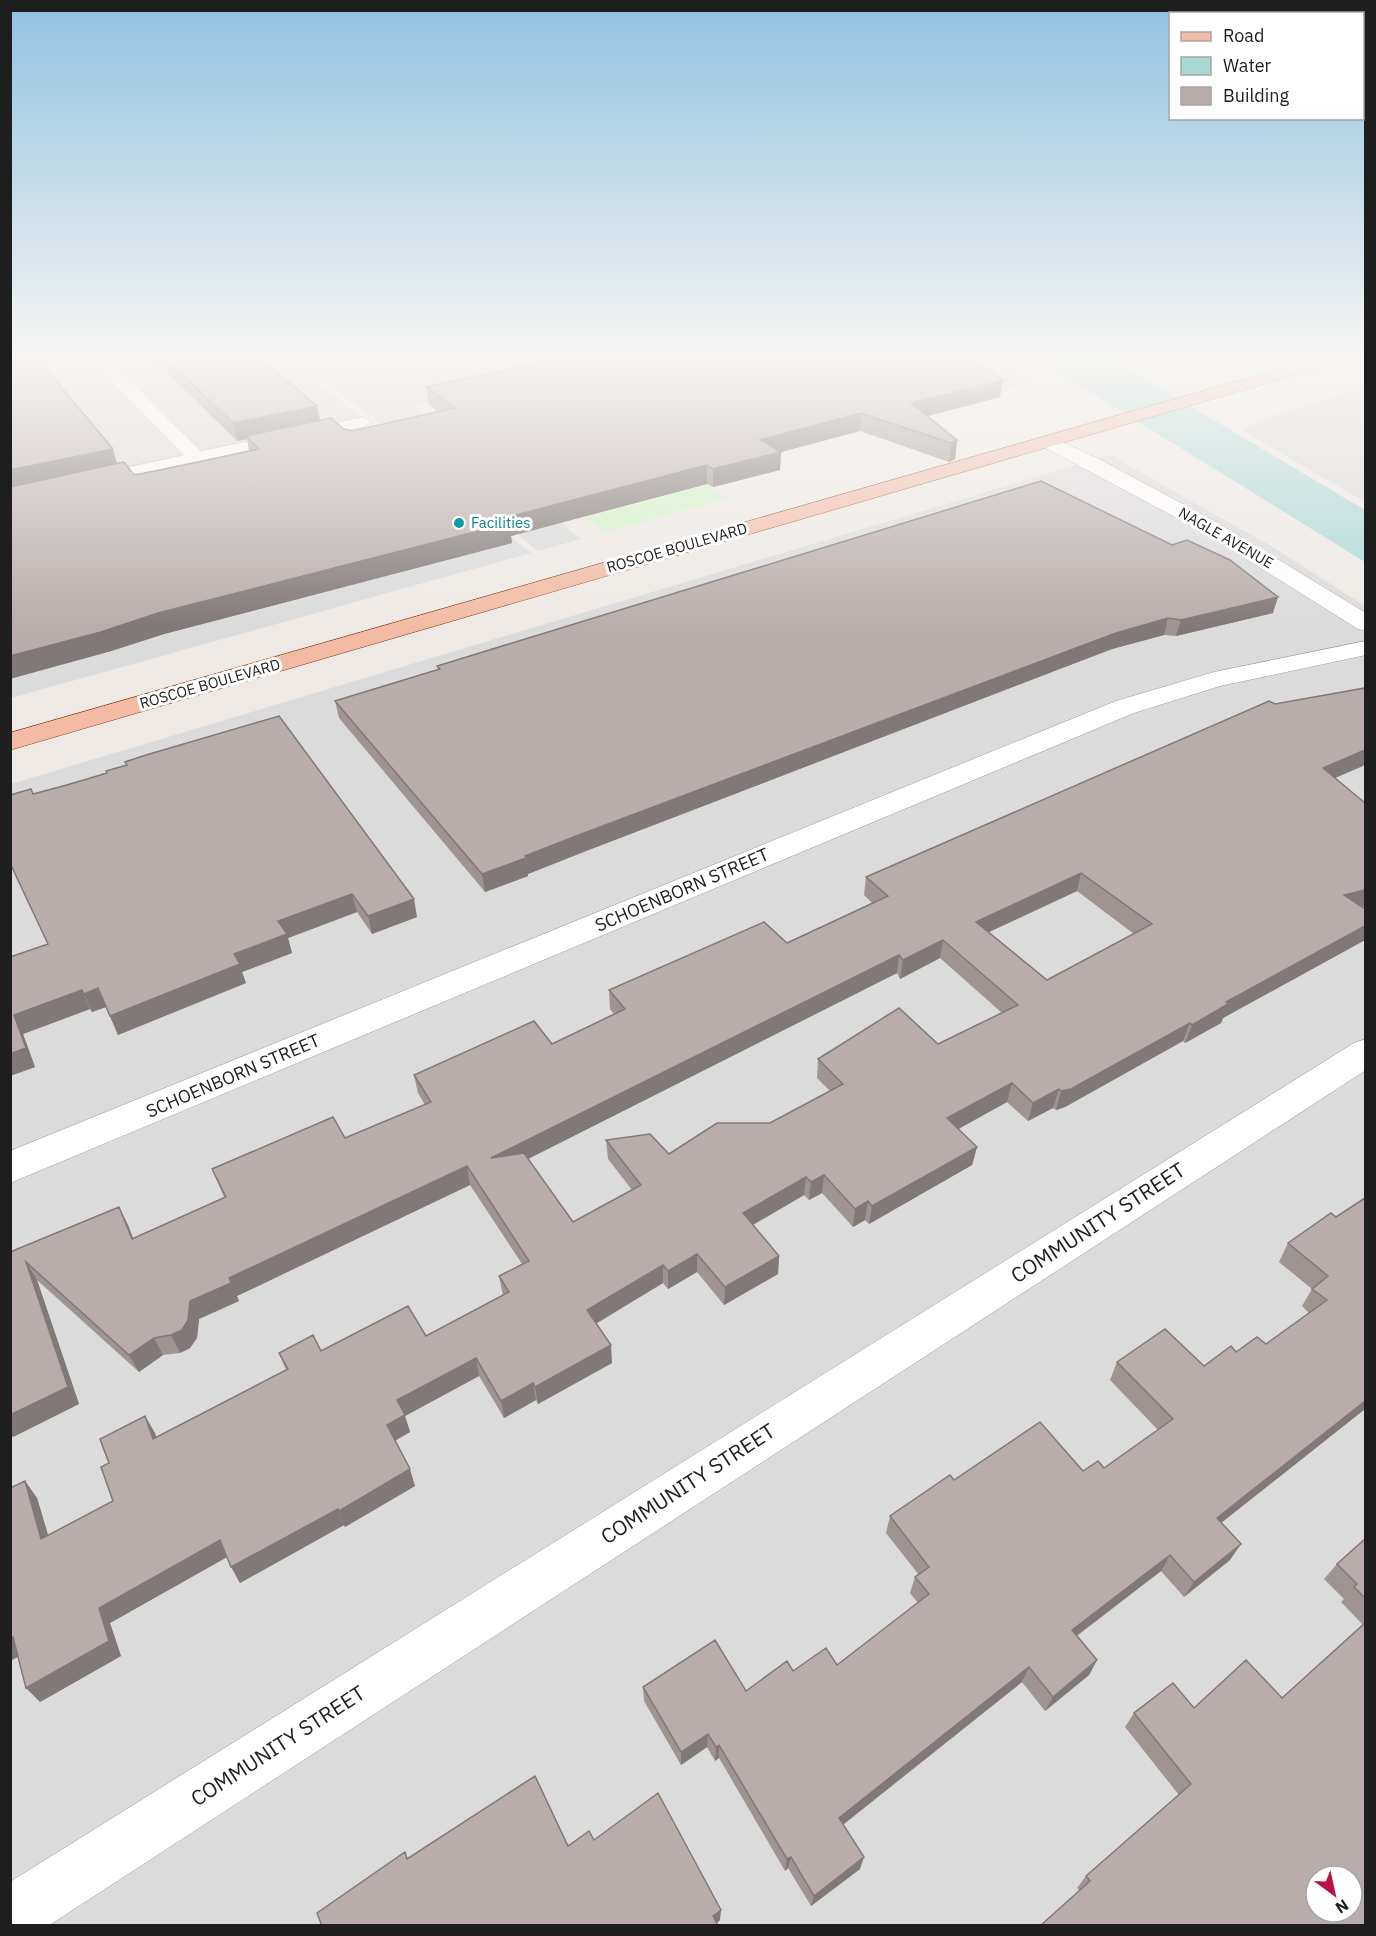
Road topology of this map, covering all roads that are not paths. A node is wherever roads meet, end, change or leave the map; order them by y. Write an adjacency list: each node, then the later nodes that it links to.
1 (185, 446): 5 (street)
2 (251, 446): 5 (street)
3 (1034, 446): 9 (main road, ROSCOE BOULEVARD)
4 (1057, 446): 7 (street, NAGLE AVENUE)
5 (197, 458): 6 (street)
6 (10, 499)
7 (1365, 624)
8 (1365, 648): 11 (street, SCHOENBORN STREET)
9 (10, 742)
10 (1365, 1053): 12 (street, COMMUNITY STREET)
11 (10, 1168)
12 (10, 1916)

